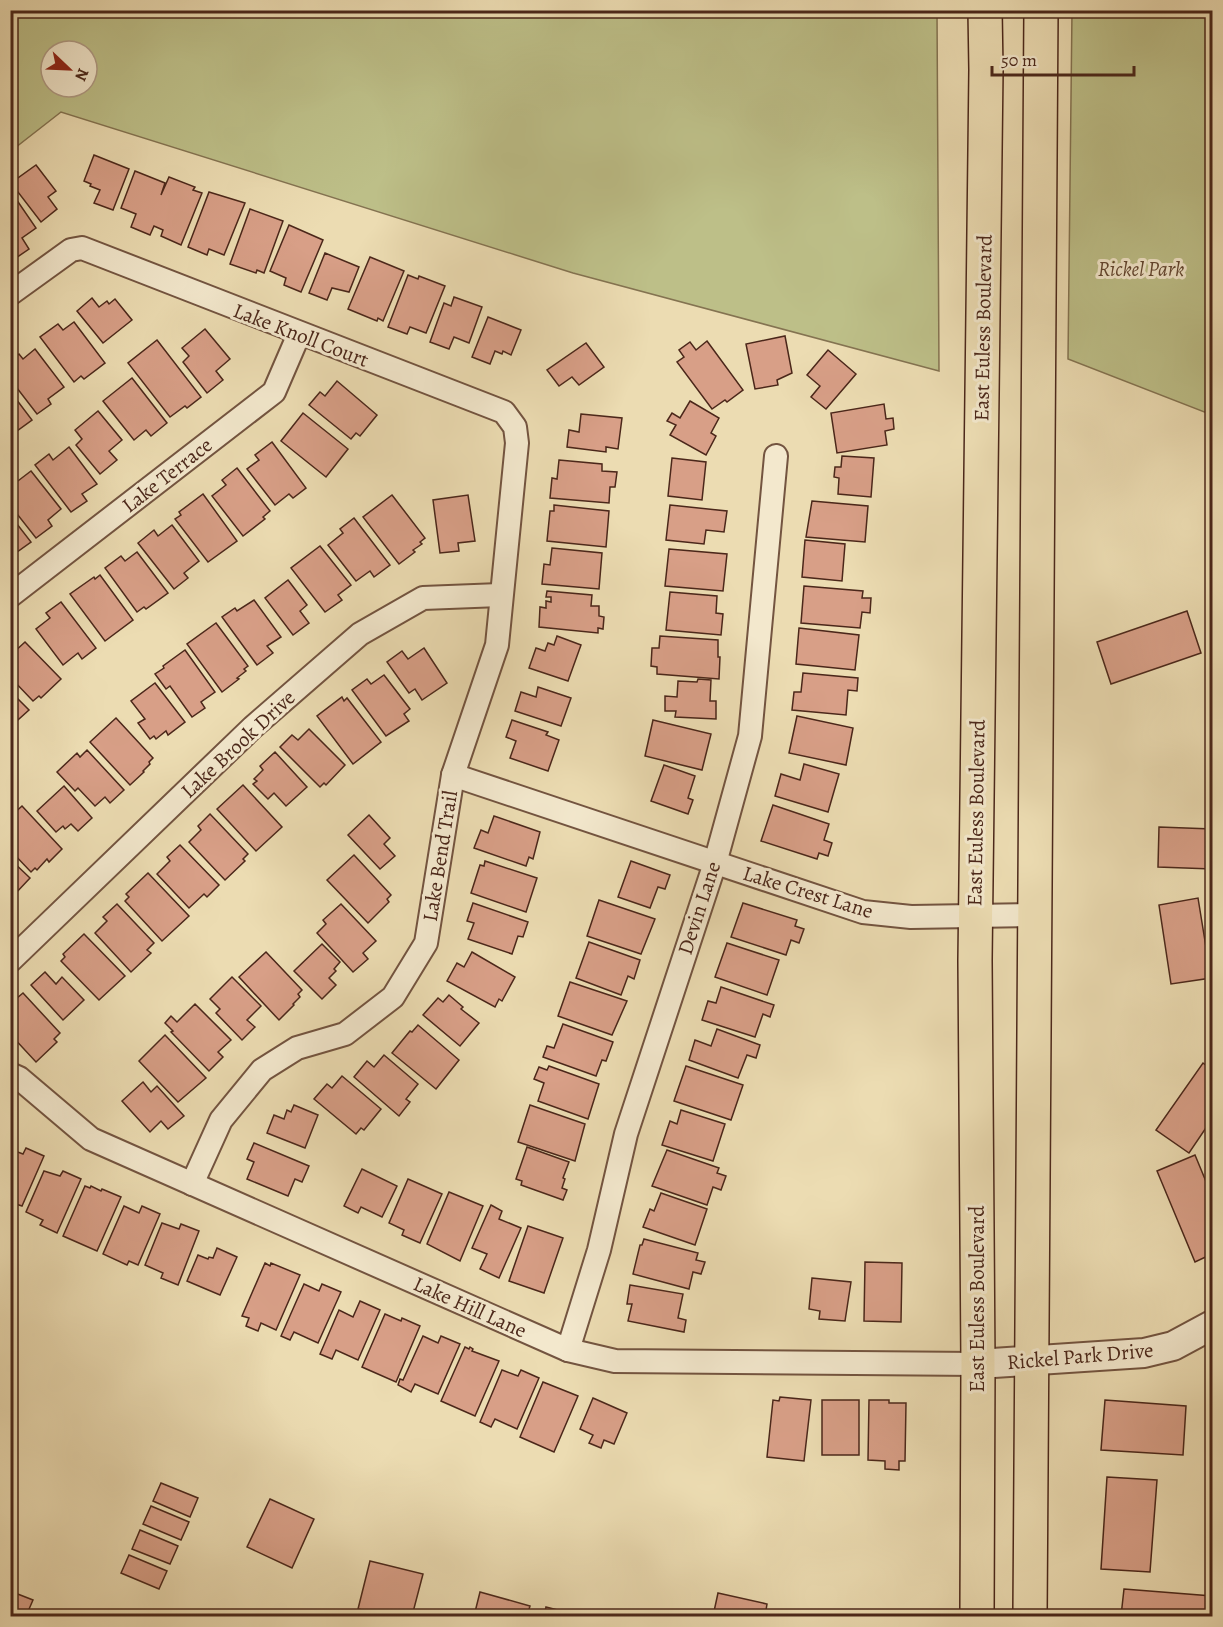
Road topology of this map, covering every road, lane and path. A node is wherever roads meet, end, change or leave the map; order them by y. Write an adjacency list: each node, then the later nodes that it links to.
1 (985, 10): 12 (main road, East Euless Boulevard)
2 (1041, 10): 11 (main road)
3 (10, 294): 4 (street, Lake Knoll Court)
4 (298, 334): 5 (street, Lake Knoll Court); 8 (street, Lake Terrace)
5 (515, 427): 7 (street, Lake Bend Trail)
6 (776, 456): 10 (street, Devin Lane)
7 (500, 595): 9 (street, Lake Bend Trail); 13 (street, Lake Brook Drive)
8 (10, 596)
9 (453, 775): 10 (street, Lake Crest Lane); 15 (street, Lake Bend Trail)
10 (715, 863): 12 (street, Lake Crest Lane); 17 (street, Devin Lane)
11 (1034, 915): 12 (street, Lake Crest Lane); 18 (main road)
12 (975, 916): 19 (main road, East Euless Boulevard)
13 (10, 961)
14 (10, 1074): 15 (street, Lake Hill Lane)
15 (192, 1184): 17 (street, Lake Hill Lane)
16 (1212, 1325): 18 (street, Rickel Park Drive)
17 (568, 1350): 19 (street, Lake Hill Lane)
18 (1031, 1362): 19 (street, Rickel Park Drive); 21 (main road)
19 (978, 1364): 20 (main road, East Euless Boulevard)
20 (977, 1617)
21 (1030, 1617)

